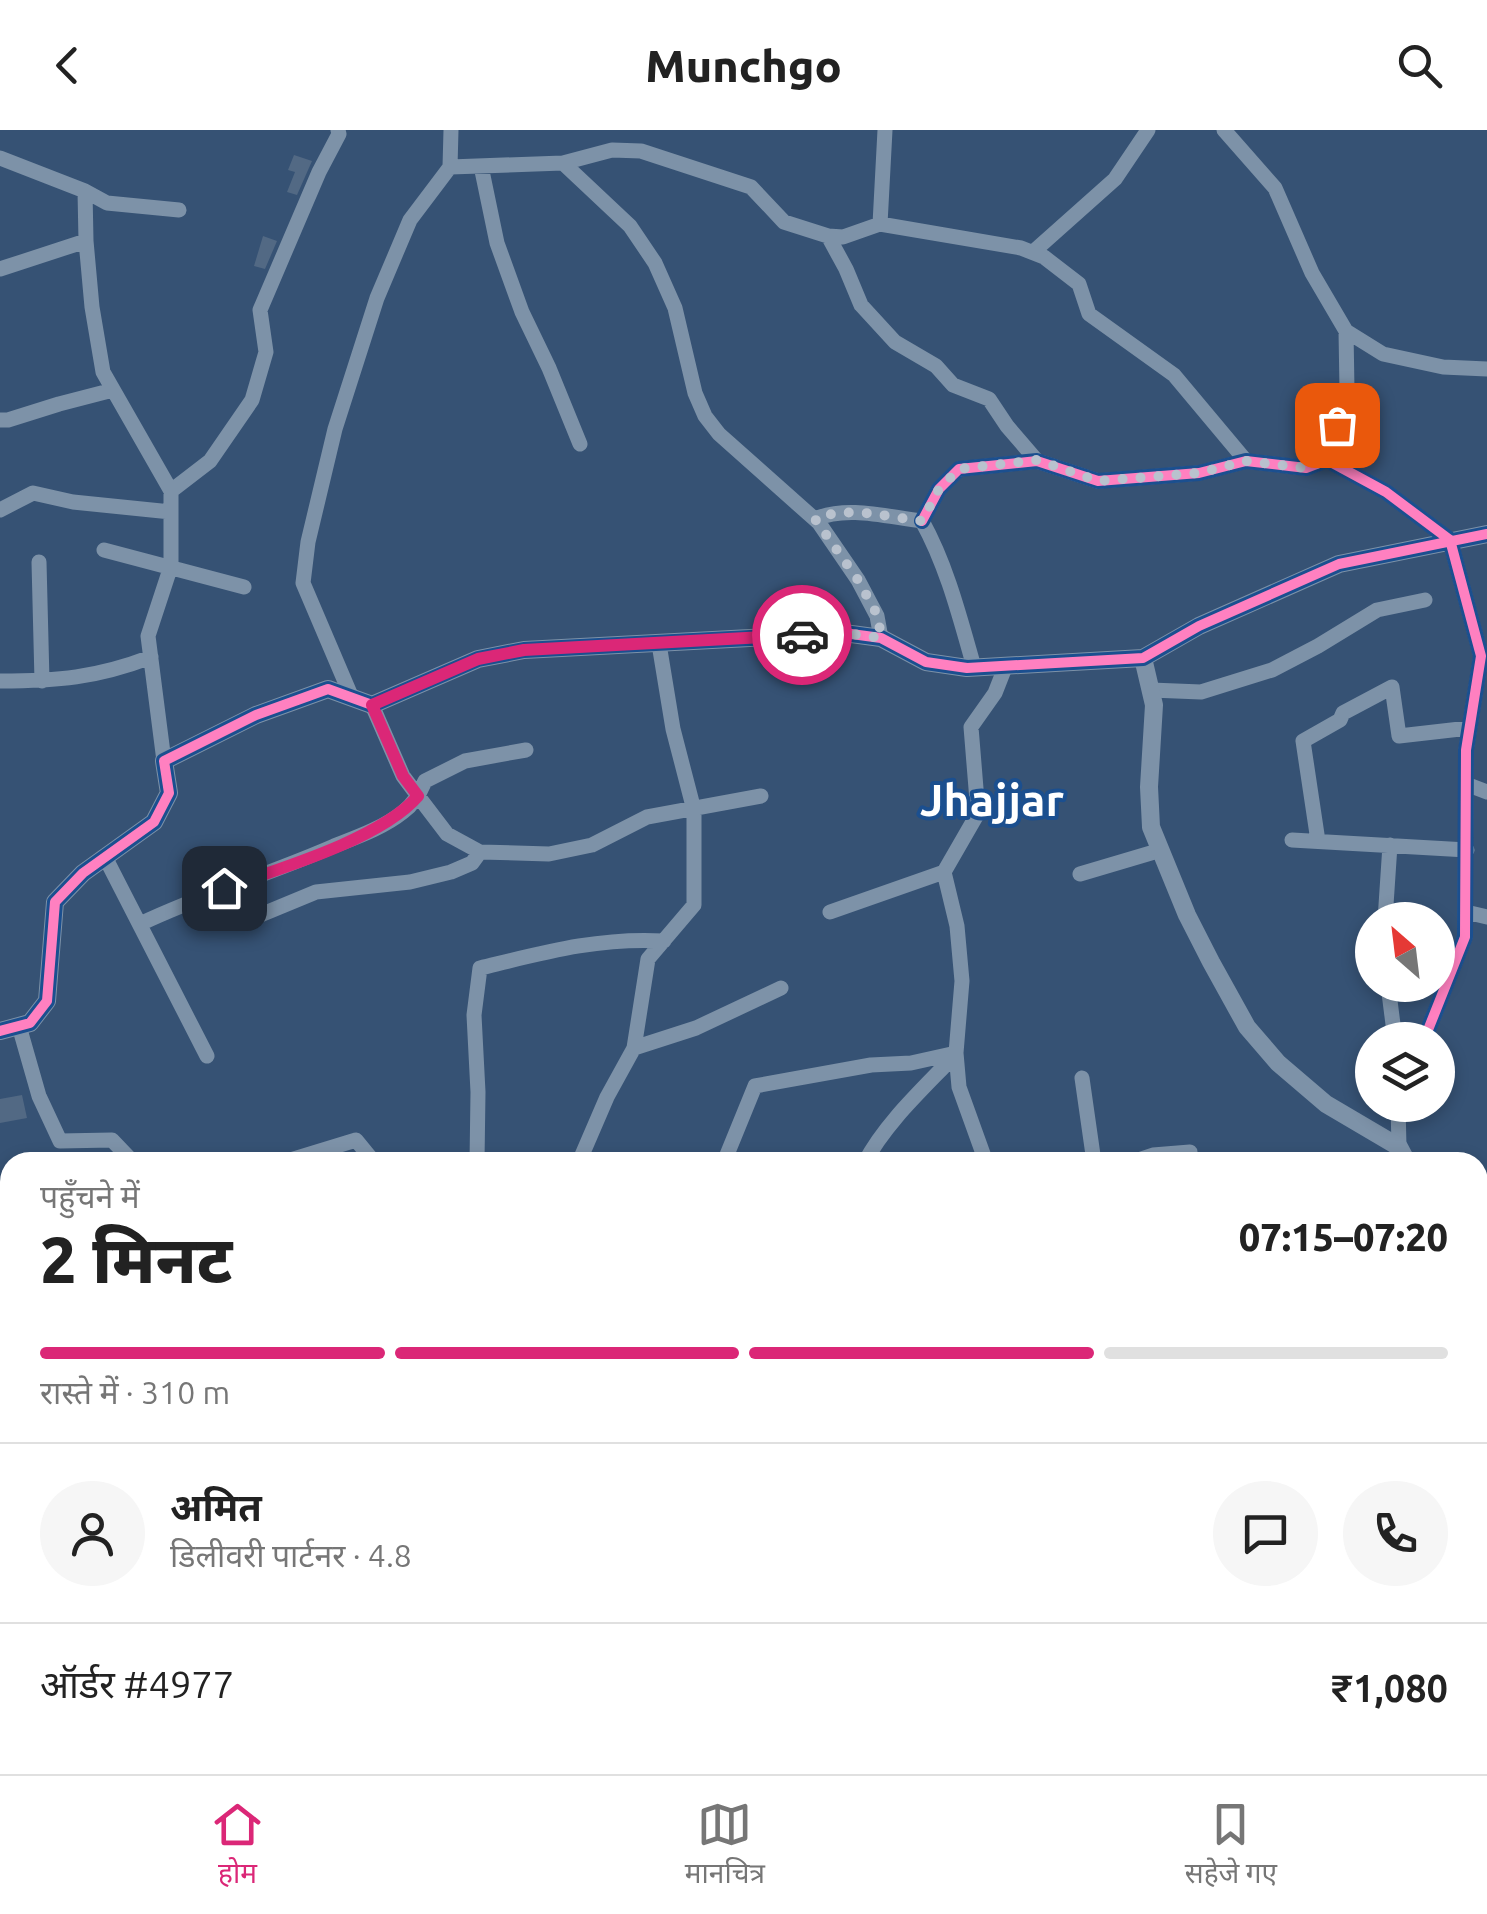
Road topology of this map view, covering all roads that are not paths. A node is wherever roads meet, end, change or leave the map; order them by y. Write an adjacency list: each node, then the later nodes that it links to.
1 (338, 130): 25 (street)
2 (451, 130): 9 (street)
3 (884, 130): 12 (street)
4 (1148, 130): 15 (street)
5 (1224, 130): 17 (street)
6 (0, 158): 10 (street)
7 (563, 162): 8 (street); 13 (street); 28 (street)
8 (481, 166): 9 (street); 21 (street)
9 (450, 167): 47 (street)
10 (85, 191): 11 (street); 14 (street)
11 (178, 210)
12 (880, 224): 13 (street); 15 (street)
13 (828, 236): 22 (street)
14 (86, 241): 16 (street); 19 (street)
15 (1033, 252): 24 (street)
16 (0, 269)
17 (1346, 332): 18 (street); 23 (street)
18 (1487, 369)
19 (113, 390): 20 (street); 25 (street)
20 (0, 420)
21 (580, 444)
22 (1037, 460): 24 (street); 29 (street)
23 (1327, 460): 24 (street); 31 (street)
24 (1246, 461)
25 (171, 490): 27 (street)
26 (0, 510): 27 (street)
27 (171, 512): 34 (street)
28 (815, 519): 29 (street); 38 (street)
29 (922, 521): 43 (street)
30 (1487, 534): 31 (street)
31 (1450, 540): 37 (street); 41 (street)
32 (104, 550): 34 (street)
33 (39, 562): 45 (street)
34 (171, 566): 35 (street); 40 (street)
35 (244, 587)
36 (1425, 600): 46 (street)
37 (1479, 614): 49 (street)
38 (881, 638): 39 (street); 43 (street)
39 (659, 644): 48 (street); 56 (street)
40 (151, 657): 45 (street); 51 (street)
41 (1143, 658): 42 (street); 46 (street)
42 (1006, 666): 43 (street); 64 (street)
43 (974, 668)
44 (0, 681): 45 (street)
45 (42, 681)
46 (1151, 690): 60 (street)
47 (352, 698): 48 (street); 51 (street)
48 (372, 705): 54 (street)
49 (1469, 728): 52 (street); 58 (street)
50 (526, 750): 54 (street)
51 (164, 761): 63 (street)
52 (1466, 784): 53 (street); 61 (street)
53 (1487, 792)
54 (418, 796): 62 (street); 71 (street)
55 (760, 796): 56 (street)
56 (694, 810): 62 (street); 72 (street)
57 (1292, 840): 58 (street)
58 (1318, 841): 59 (street)
59 (1390, 845): 61 (street); 66 (street)
60 (1161, 850): 65 (street); 91 (street)
61 (1466, 850): 68 (street)
62 (480, 852): 70 (street)
63 (105, 857): 71 (street); 75 (street)
64 (944, 872): 67 (street); 78 (street)
65 (1080, 874)
66 (1386, 902)
67 (830, 912)
68 (1466, 912): 69 (street); 74 (street)
69 (1487, 917)
70 (252, 918)
71 (140, 924): 79 (street)
72 (664, 941): 77 (street); 85 (street)
73 (781, 988): 77 (street)
74 (1431, 1022)
75 (19, 1026): 76 (street); 82 (street)
76 (0, 1031)
77 (634, 1048): 86 (street)
78 (956, 1053): 87 (street); 88 (street); 89 (street)
79 (206, 1056)
80 (1082, 1078): 90 (street)
81 (1400, 1122): 92 (street)
82 (123, 1152)
83 (317, 1152): 84 (street)
84 (366, 1152)
85 (476, 1152)
86 (583, 1152)
87 (728, 1152)
88 (871, 1152)
89 (982, 1152)
90 (1093, 1152)
91 (1398, 1152)
92 (1403, 1152)

